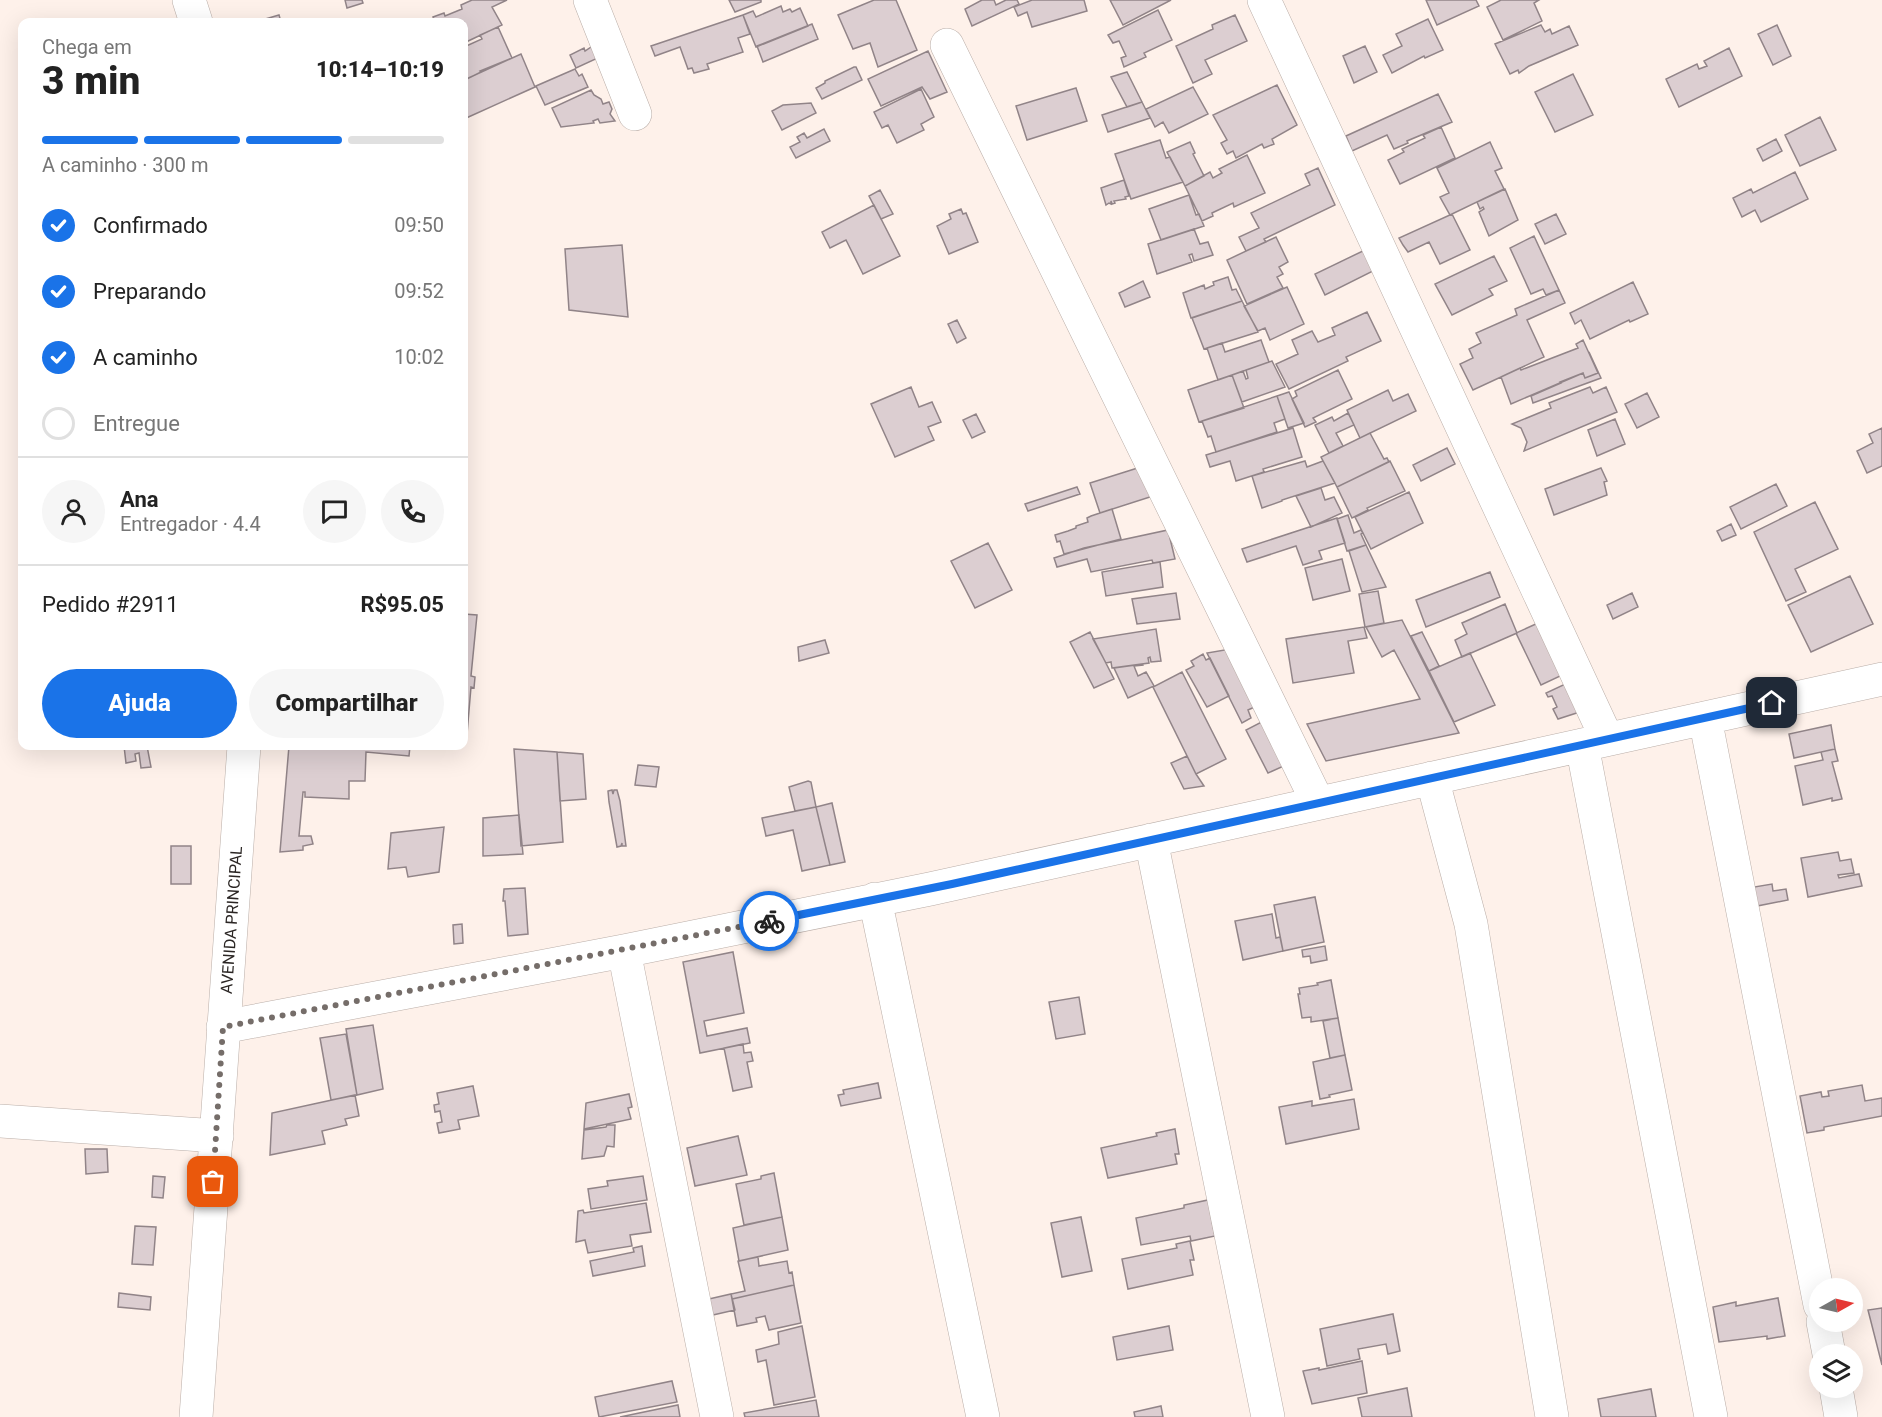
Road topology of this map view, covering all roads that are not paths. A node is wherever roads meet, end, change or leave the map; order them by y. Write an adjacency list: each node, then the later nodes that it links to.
1 (189, 0): 4 (street)
2 (590, 0): 6 (street)
3 (1264, 0): 9 (street)
4 (195, 18)
5 (947, 45): 12 (street)
6 (635, 114)
7 (1882, 679): 8 (street)
8 (1705, 718): 9 (street); 19 (street)
9 (1594, 742): 11 (street); 26 (street)
10 (244, 750): 16 (street, AVENIDA PRINCIPAL)
11 (1432, 778): 12 (street); 25 (street)
12 (1318, 803): 13 (street)
13 (1151, 840): 14 (street); 24 (street)
14 (875, 899): 15 (street); 23 (street)
15 (624, 951): 16 (street); 22 (street)
16 (223, 1027): 18 (street, AVENIDA PRINCIPAL)
17 (0, 1121): 18 (street)
18 (217, 1136): 21 (street, AVENIDA PRINCIPAL)
19 (1815, 1278)
20 (1838, 1398): 27 (street)
21 (196, 1417)
22 (717, 1417)
23 (983, 1417)
24 (1268, 1417)
25 (1552, 1417)
26 (1711, 1417)
27 (1841, 1417)

